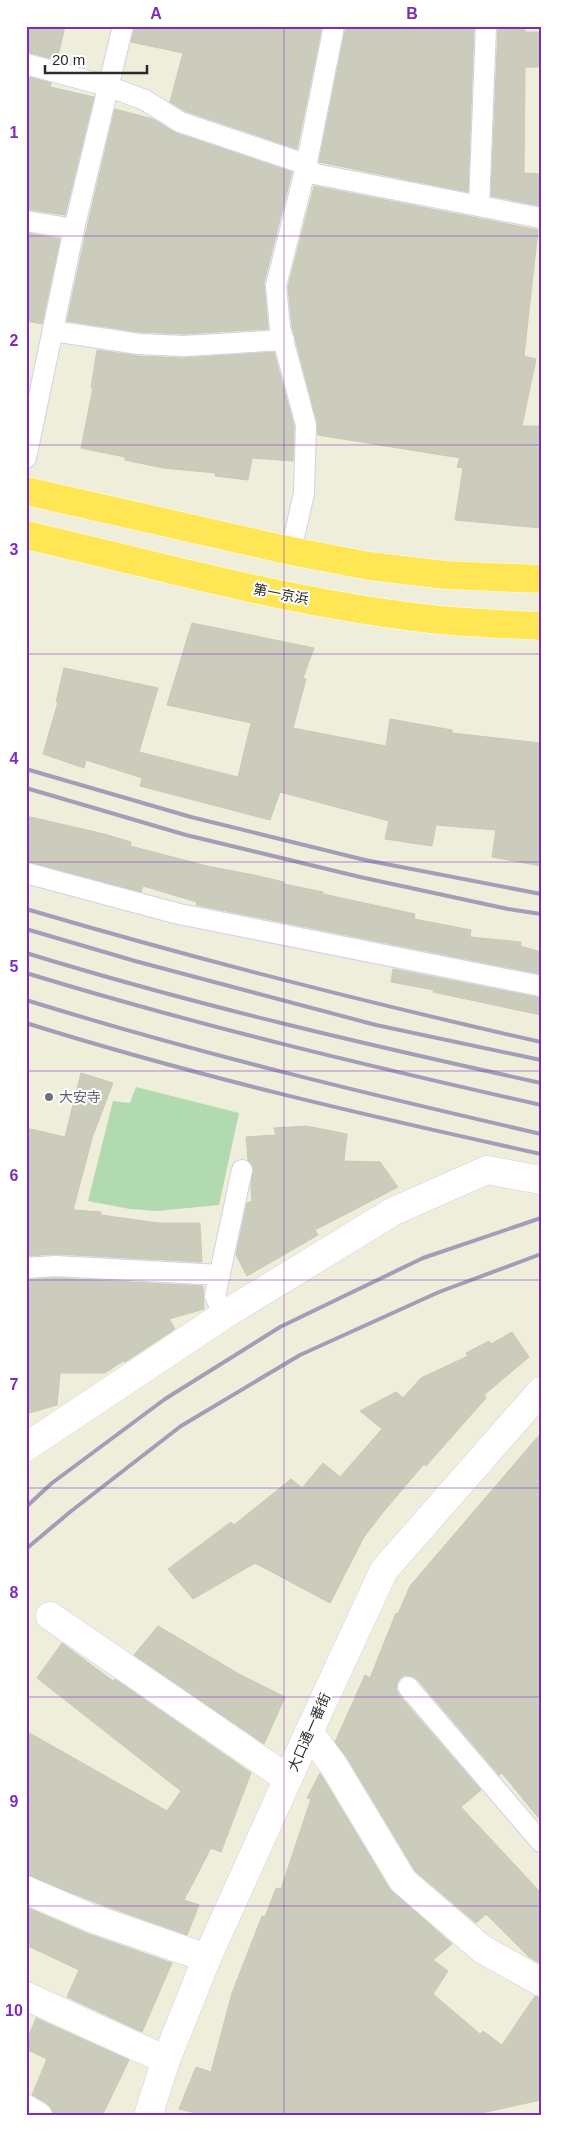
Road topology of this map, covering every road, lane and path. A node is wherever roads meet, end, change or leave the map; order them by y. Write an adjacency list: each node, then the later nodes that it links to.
1 (123, 26): 5 (lane)
2 (334, 26): 6 (lane)
3 (486, 26): 7 (lane)
4 (26, 64): 5 (lane)
5 (107, 86): 6 (lane); 10 (lane)
6 (306, 167): 7 (lane); 12 (lane)
7 (478, 206): 8 (lane)
8 (541, 218)
9 (26, 222): 10 (lane)
10 (74, 229): 11 (lane)
11 (53, 331): 12 (lane); 13 (lane)
12 (284, 340): 16 (lane)
13 (26, 458)
14 (26, 490): 16 (highway)
15 (26, 535): 18 (highway, 第一京浜)
16 (291, 551): 17 (highway)
17 (541, 579)
18 (541, 626)
19 (26, 873): 20 (lane)
20 (541, 986)
21 (242, 1170): 24 (lane)
22 (541, 1180): 25 (street)
23 (26, 1268): 24 (lane)
24 (220, 1275): 25 (lane)
25 (224, 1315): 27 (street)
26 (541, 1391): 30 (street, 大口通一番街)
27 (26, 1447)
28 (50, 1616): 31 (street)
29 (408, 1687): 32 (lane)
30 (309, 1732): 31 (street, 大口通一番街); 35 (street)
31 (288, 1779): 34 (street, 大口通一番街)
32 (541, 1842)
33 (26, 1890): 34 (street)
34 (207, 1958): 37 (street, 大口通一番街)
35 (541, 1982)
36 (26, 1996): 37 (street)
37 (166, 2060): 40 (street, 大口通一番街)
38 (26, 2109): 39 (street)
39 (38, 2116)
40 (148, 2116)

